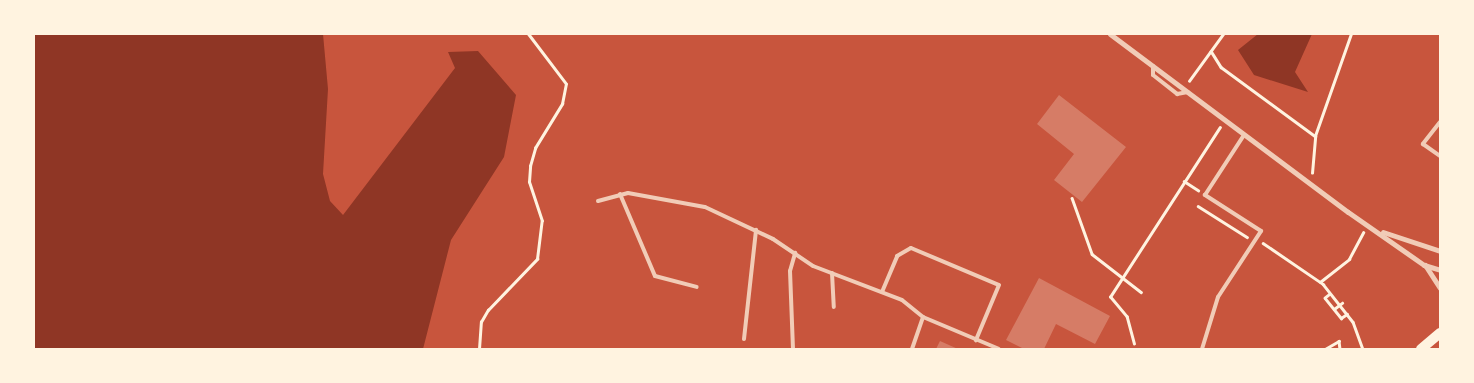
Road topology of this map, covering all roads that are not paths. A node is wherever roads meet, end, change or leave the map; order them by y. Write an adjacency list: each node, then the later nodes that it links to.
1 (1110, 34): 3 (street)
2 (1440, 122): 4 (lane)
3 (1244, 135): 8 (street); 25 (lane)
4 (1440, 156)
5 (620, 194): 6 (lane); 7 (lane); 14 (lane)
6 (598, 200)
7 (756, 230): 10 (lane); 20 (lane)
8 (1378, 230): 9 (street); 11 (street)
9 (1440, 251)
10 (795, 254): 13 (lane); 22 (lane)
11 (1424, 265): 12 (street); 15 (street)
12 (1440, 270)
13 (832, 274): 16 (lane); 17 (lane)
14 (697, 287)
15 (1440, 288)
16 (882, 292): 18 (lane); 21 (lane)
17 (834, 307)
18 (923, 317): 21 (lane); 23 (lane)
19 (1440, 334): 26 (main road)
20 (744, 339)
21 (976, 340): 24 (lane)
22 (793, 349)
23 (912, 349)
24 (999, 349)
25 (1202, 349)
26 (1421, 349)

